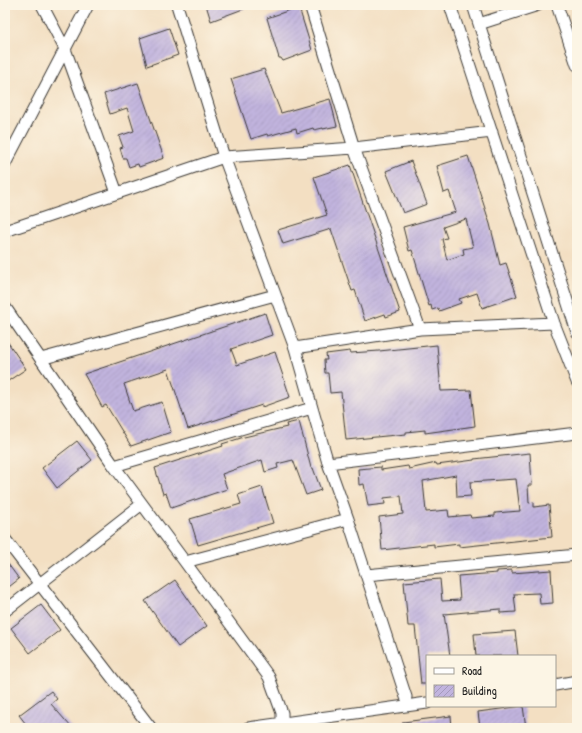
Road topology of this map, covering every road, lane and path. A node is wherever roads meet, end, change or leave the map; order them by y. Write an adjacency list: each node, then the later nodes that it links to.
1 (42, 5): 10 (street)
2 (88, 5): 10 (street)
3 (177, 5): 14 (street)
4 (310, 5): 13 (street)
5 (450, 5): 12 (street)
6 (473, 5): 9 (street)
7 (538, 5): 9 (street)
8 (557, 5): 11 (street)
9 (479, 24): 22 (street)
10 (65, 49): 15 (street); 16 (street)
11 (577, 65)
12 (492, 132): 13 (street); 20 (street)
13 (354, 148): 14 (street); 21 (street)
14 (224, 157): 16 (street); 18 (street)
15 (5, 164)
16 (117, 193): 17 (street)
17 (5, 231)
18 (275, 295): 23 (street); 24 (street)
19 (5, 307): 24 (street)
20 (554, 323): 21 (street); 25 (street)
21 (420, 329): 23 (street)
22 (577, 332)
23 (295, 348): 26 (street)
24 (41, 359): 29 (street)
25 (577, 382)
26 (312, 408): 28 (street); 29 (street)
27 (577, 433): 28 (street)
28 (328, 463): 31 (street)
29 (114, 466): 30 (street)
30 (142, 504): 34 (street); 36 (street)
31 (348, 519): 34 (street); 35 (street)
32 (5, 539): 36 (street)
33 (577, 556): 35 (street)
34 (185, 562): 42 (street)
35 (366, 575): 40 (street)
36 (40, 584): 37 (street); 43 (street)
37 (5, 611)
38 (577, 682): 39 (street)
39 (556, 685)
40 (406, 697)
41 (426, 703): 42 (street)
42 (282, 726): 44 (street)
43 (151, 728)
44 (248, 728)

